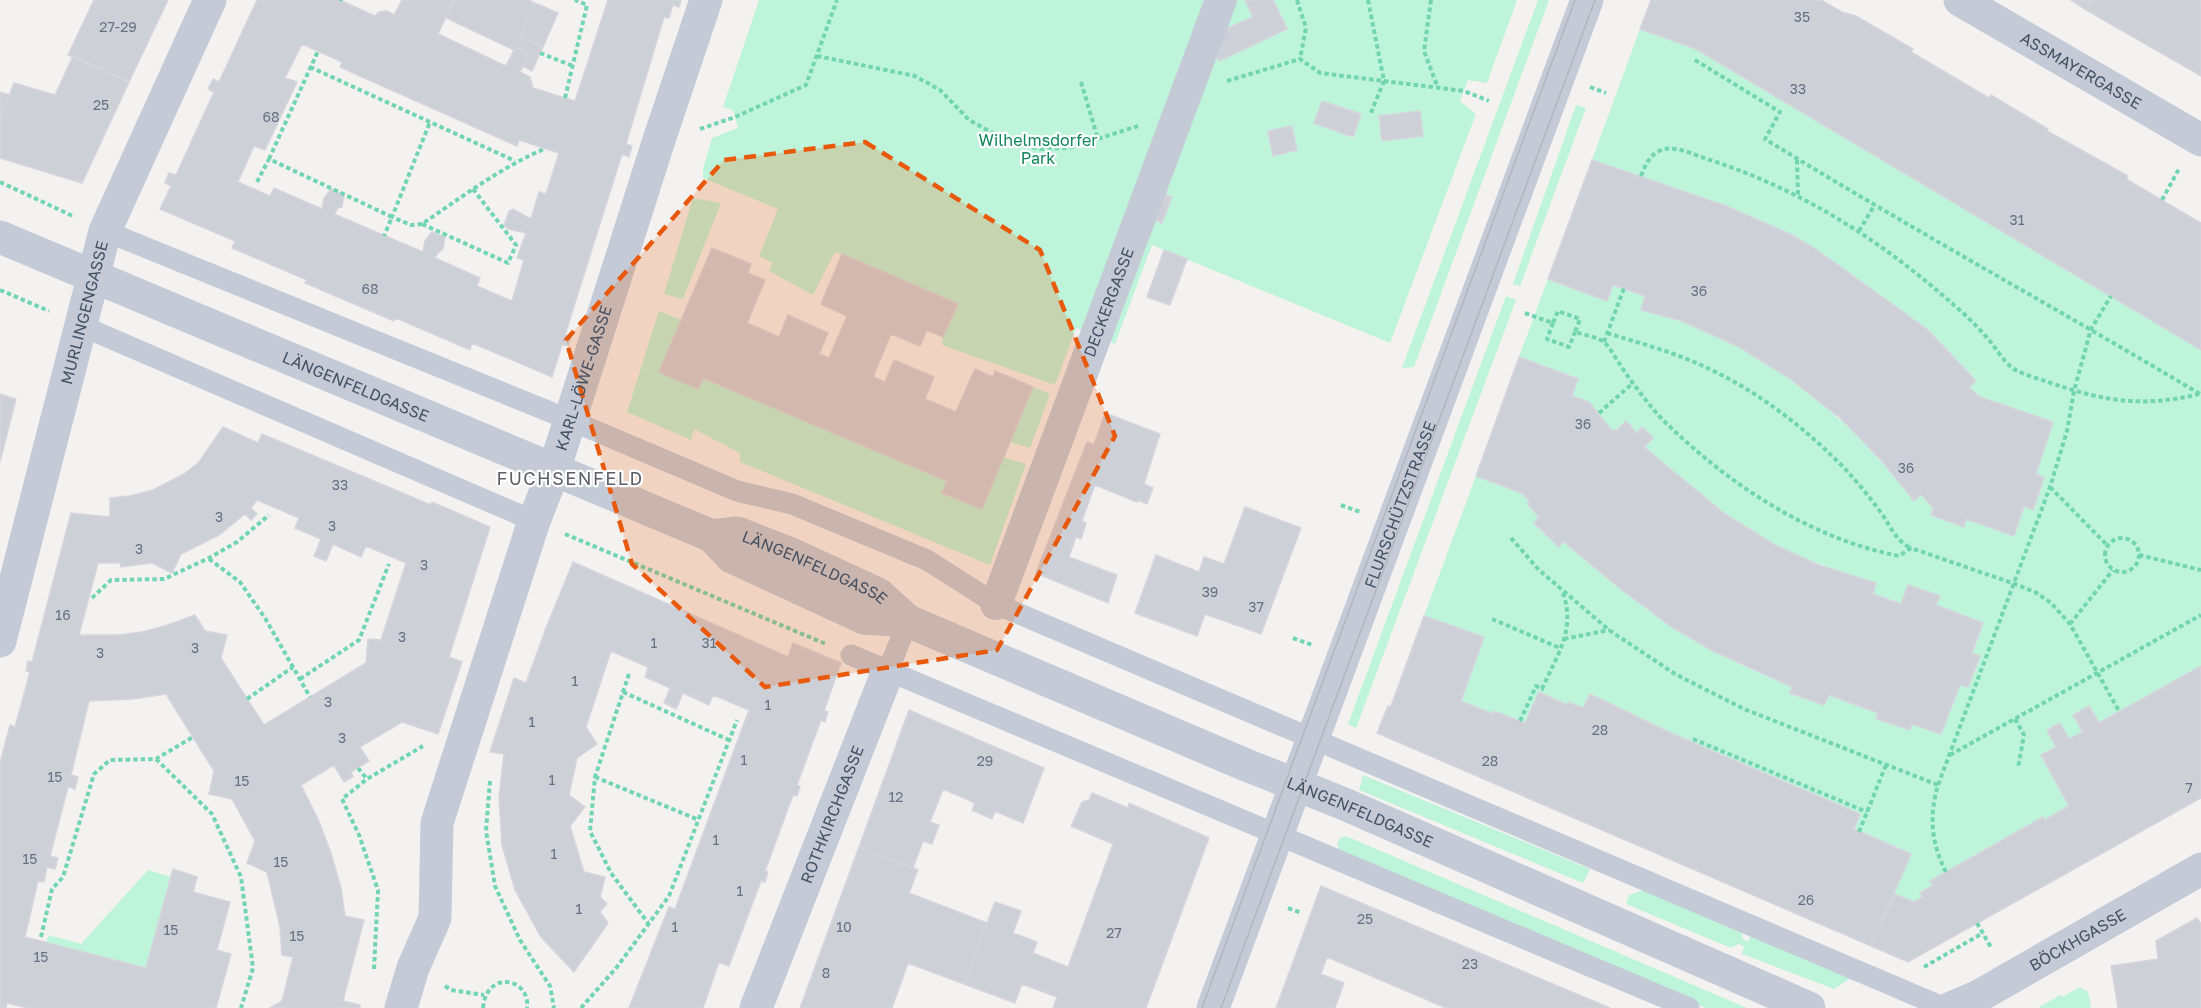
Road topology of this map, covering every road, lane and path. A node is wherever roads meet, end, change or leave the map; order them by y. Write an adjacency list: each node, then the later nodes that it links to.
1 (210, 0): 43 (street, MURLINGENGASSE)
2 (575, 0): 11 (path)
3 (706, 0): 30 (street, KARL-LÖWE-GASSE)
4 (837, 0): 14 (path)
5 (1221, 0): 22 (street, DECKERGASSE)
6 (1296, 0): 15 (path)
7 (1368, 0): 19 (path)
8 (1431, 0): 21 (path)
9 (1587, 0): 101 (street, FLURSCHÜTZSTRASSE)
10 (1960, 0): 29 (street, ASSMAYERGASSE)
11 (588, 3): 17 (path)
12 (318, 51): 18 (path)
13 (540, 53): 17 (path)
14 (817, 56): 28 (path); 30 (path)
15 (1300, 59): 19 (path); 22 (path)
16 (1695, 60): 33 (path)
17 (573, 66): 23 (path)
18 (310, 67): 26 (path); 32 (path)
19 (1384, 81): 21 (path); 25 (path)
20 (1081, 82): 28 (path)
21 (1438, 88): 24 (path)
22 (1186, 93): 27 (street, DECKERGASSE)
23 (565, 98)
24 (1489, 101)
25 (1370, 115)
26 (430, 122): 34 (path); 41 (path)
27 (1175, 124): 28 (path); 78 (street, DECKERGASSE)
28 (1098, 139)
29 (2201, 140)
30 (658, 143): 62 (street, KARL-LÖWE-GASSE)
31 (544, 149): 34 (path)
32 (269, 159): 37 (path); 41 (path)
33 (1797, 159): 39 (path); 40 (path)
34 (515, 161): 38 (path)
35 (1641, 176): 39 (path)
36 (0, 182): 43 (path)
37 (257, 182)
38 (473, 189): 42 (path); 42 (path)
39 (1798, 195): 44 (path)
40 (1874, 206): 44 (path); 54 (path)
41 (392, 217): 42 (path); 45 (path)
42 (422, 224)
43 (105, 231): 47 (street, MURLINGENGASSE); 62 (lane)
44 (1859, 231): 59 (path)
45 (384, 236)
46 (0, 237): 47 (street, LÄNGENFELDGASSE)
47 (94, 276): 53 (street, MURLINGENGASSE); 63 (street, LÄNGENFELDGASSE)
48 (1624, 288): 56 (path)
49 (0, 290): 53 (path)
50 (2111, 296): 54 (path)
51 (1524, 313): 52 (path)
52 (1553, 323): 55 (path); 55 (path)
53 (82, 326): 66 (lane); 85 (street, MURLINGENGASSE)
54 (2091, 329): 59 (path); 60 (path)
55 (1575, 332): 57 (path)
56 (1607, 333): 57 (path); 69 (path)
57 (1604, 342): 58 (path)
58 (1633, 383): 61 (path); 69 (path)
59 (2074, 391): 60 (path); 64 (path)
60 (2200, 394)
61 (1599, 413)
62 (570, 420): 63 (street, KARL-LÖWE-GASSE); 78 (lane)
63 (554, 470): 66 (street, KARL-LÖWE-GASSE); 81 (street, LÄNGENFELDGASSE)
64 (2050, 487): 68 (path); 75 (path)
65 (269, 515): 71 (path)
66 (534, 521): 87 (path); 105 (street, KARL-LÖWE-GASSE)
67 (1511, 538): 76 (path)
68 (2108, 545): 70 (path); 73 (path)
69 (1911, 548): 75 (path)
70 (2139, 555): 73 (path); 74 (path)
71 (209, 558): 77 (path); 88 (path)
72 (389, 564): 92 (path)
73 (2113, 570): 82 (path)
74 (2201, 570)
75 (2015, 584): 82 (path); 106 (path)
76 (1563, 592): 83 (path); 84 (path)
77 (92, 598)
78 (996, 604): 101 (lane)
79 (2201, 615): 90 (path)
80 (1492, 619): 86 (path)
81 (908, 621): 89 (lane, ROTHKIRCHGASSE); 113 (street, LÄNGENFELDGASSE)
82 (2070, 624): 90 (path)
83 (1609, 630): 84 (path); 108 (path)
84 (1564, 639): 86 (path)
85 (0, 641)
86 (1560, 648): 99 (path)
87 (851, 655): 89 (lane)
88 (293, 667): 92 (path); 95 (path)
89 (888, 670): 118 (lane); 133 (street, ROTHKIRCHGASSE)
90 (2097, 673): 96 (path); 97 (path)
91 (629, 674): 93 (path)
92 (300, 679): 94 (path)
93 (623, 692): 103 (path); 111 (path)
94 (310, 697)
95 (247, 699)
96 (2119, 711)
97 (2015, 719): 106 (path); 110 (path)
98 (737, 720): 103 (path)
99 (1520, 721)
100 (193, 737): 107 (path)
101 (1312, 737): 113 (street, FLURSCHÜTZSTRASSE); 137 (lane)
102 (1693, 739): 115 (path)
103 (729, 740): 116 (path)
104 (428, 744): 112 (path)
105 (459, 755): 127 (street, KARL-LÖWE-GASSE); 131 (path)
106 (1950, 755): 114 (path)
107 (156, 759): 123 (path); 128 (path)
108 (1886, 765): 114 (path); 115 (path)
109 (358, 768): 112 (path)
110 (2018, 768)
111 (595, 777): 116 (path); 121 (path)
112 (367, 779): 127 (path)
113 (1295, 784): 118 (street, FLURSCHÜTZSTRASSE); 136 (street, LÄNGENFELDGASSE)
114 (1938, 785): 120 (path)
115 (1867, 812): 117 (path)
116 (699, 820): 121 (path)
117 (1859, 832)
118 (1276, 835): 134 (street, FLURSCHÜTZSTRASSE); 135 (lane)
119 (2201, 869): 138 (street, BÖCKHGASSE)
120 (1946, 872)
121 (648, 923): 132 (path)
122 (1983, 933): 124 (path)
123 (41, 937)
124 (1913, 967)
125 (451, 990): 126 (path)
126 (484, 995): 129 (path); 130 (path)
127 (403, 1000)
128 (241, 1008)
129 (483, 1008)
130 (527, 1008)
131 (554, 1008)
132 (581, 1008)
133 (756, 1008)
134 (1213, 1008)
135 (1689, 1008)
136 (1809, 1008)
137 (1945, 1008)
138 (1951, 1008)

